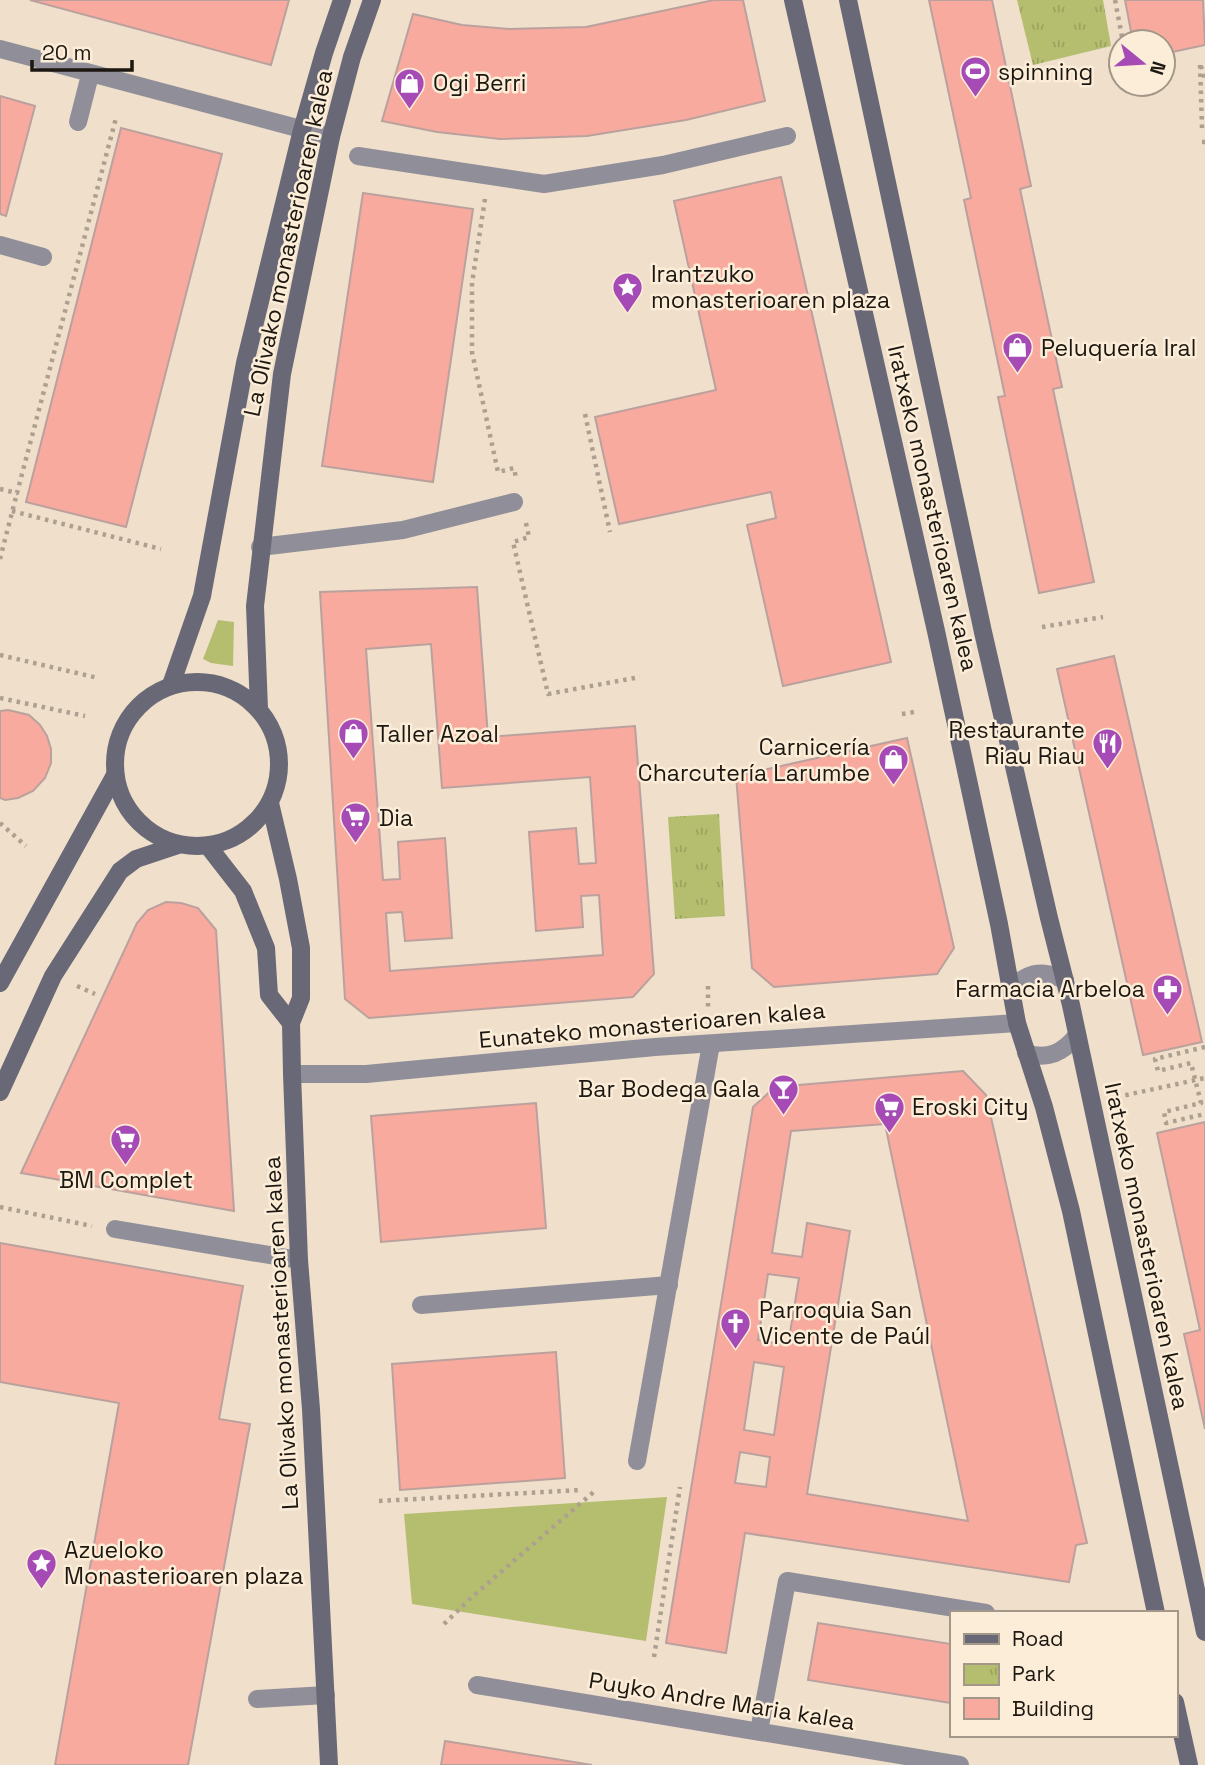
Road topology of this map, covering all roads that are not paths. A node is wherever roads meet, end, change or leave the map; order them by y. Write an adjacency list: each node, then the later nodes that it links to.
1 (342, 0): 8 (street, La Olivako monasterioaren kalea)
2 (372, 0): 10 (street, La Olivako monasterioaren kalea)
3 (793, 0): 24 (street, Iratxeko monasterioaren kalea)
4 (848, 0): 22 (street, Iratxeko monasterioaren kalea)
5 (0, 49): 6 (street)
6 (90, 75): 7 (street); 8 (street)
7 (78, 121)
8 (302, 130): 10 (street); 16 (street, La Olivako monasterioaren kalea)
9 (787, 136): 11 (street)
10 (331, 137): 15 (street, La Olivako monasterioaren kalea)
11 (358, 156)
12 (0, 245): 13 (street)
13 (43, 257)
14 (514, 502): 15 (street)
15 (260, 547): 17 (street, La Olivako monasterioaren kalea)
16 (171, 685): 17 (street); 18 (street)
17 (259, 709): 19 (street)
18 (115, 775): 20 (street); 23 (street)
19 (270, 803): 21 (street); 25 (street, La Olivako monasterioaren kalea)
20 (178, 845): 21 (street); 31 (street)
21 (208, 846): 25 (street)
22 (1065, 980): 24 (street); 27 (street, Iratxeko monasterioaren kalea)
23 (0, 983)
24 (1009, 988): 26 (street, Iratxeko monasterioaren kalea)
25 (292, 1023): 30 (street, La Olivako monasterioaren kalea)
26 (1017, 1023): 28 (street, Eunateko monasterioaren kalea); 29 (street, Iratxeko monasterioaren kalea)
27 (1077, 1035): 29 (street); 39 (street, Iratxeko monasterioaren kalea)
28 (711, 1044): 30 (street, Eunateko monasterioaren kalea); 34 (street)
29 (1026, 1053): 38 (street, Iratxeko monasterioaren kalea)
30 (292, 1073): 33 (street, La Olivako monasterioaren kalea)
31 (0, 1092)
32 (106, 1228): 33 (street)
33 (299, 1260): 41 (street, La Olivako monasterioaren kalea)
34 (669, 1285): 35 (street); 36 (street)
35 (421, 1305)
36 (637, 1461)
37 (974, 1611): 44 (street)
38 (1156, 1611)
39 (1205, 1632)
40 (477, 1685): 44 (street, Puyko Andre Maria kalea)
41 (326, 1695): 42 (street); 45 (street, La Olivako monasterioaren kalea)
42 (257, 1699)
43 (1177, 1711): 47 (street)
44 (759, 1731): 46 (street, Puyko Andre Maria kalea)
45 (329, 1765)
46 (960, 1765)
47 (1189, 1765)

